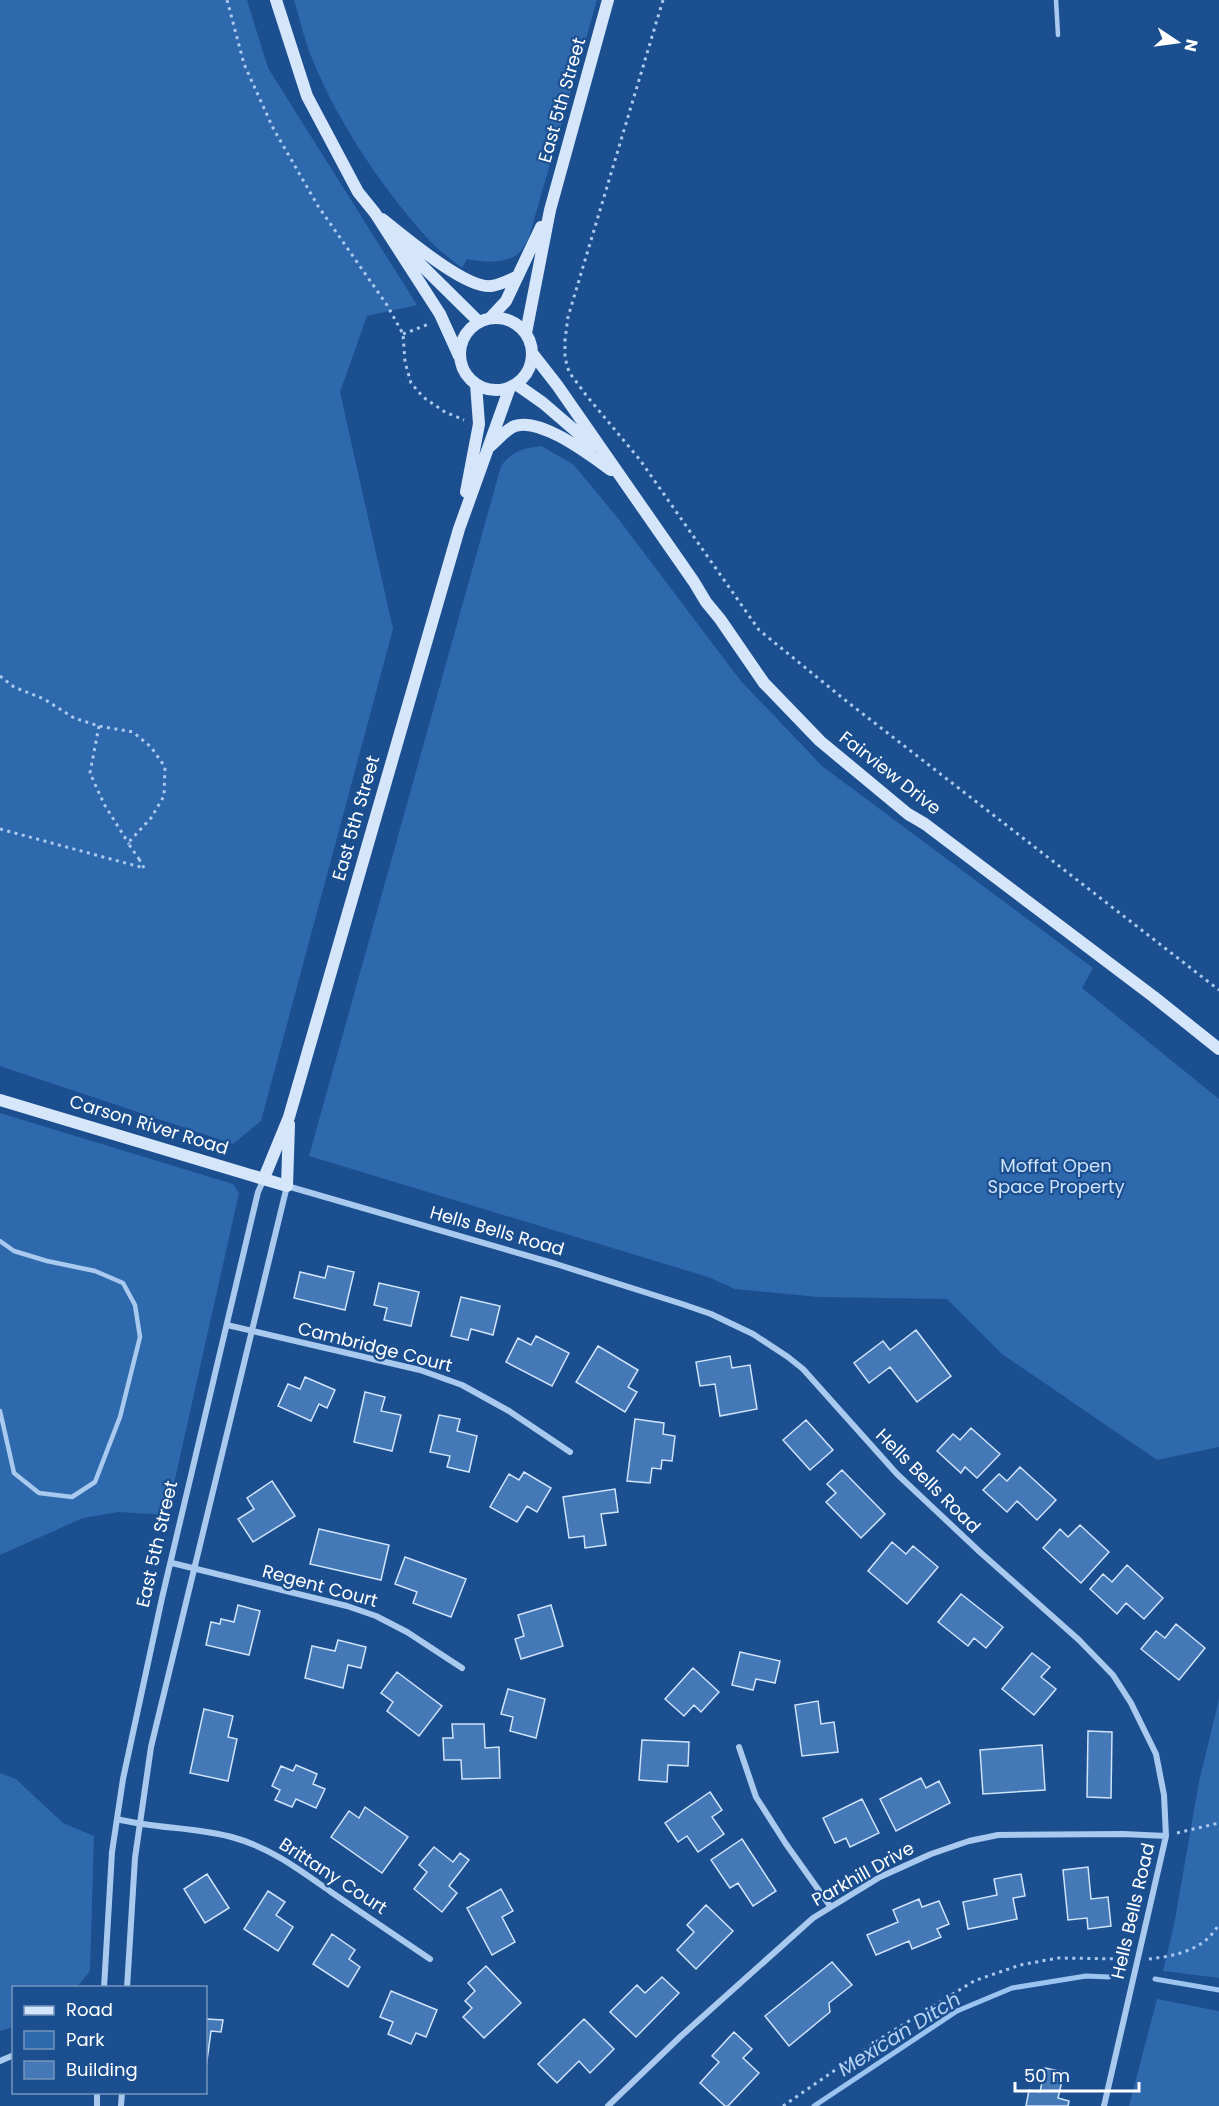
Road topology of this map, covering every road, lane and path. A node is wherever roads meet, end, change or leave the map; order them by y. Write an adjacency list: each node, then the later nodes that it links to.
1 (227, 0): 14 (path)
2 (276, 0): 8 (main road)
3 (609, 0): 7 (main road, East 5th Street)
4 (663, 0): 28 (path)
5 (1056, 0): 6 (lane)
6 (1058, 35)
7 (549, 210): 10 (main road, East 5th Street); 13 (main road, East 5th Street)
8 (375, 213): 9 (main road); 10 (main road)
9 (385, 229): 11 (main road); 16 (main road)
10 (518, 276): 11 (main road, East 5th Street)
11 (485, 319): 13 (main road); 16 (main road)
12 (430, 324): 14 (path)
13 (526, 333): 15 (main road)
14 (403, 334): 19 (path)
15 (532, 353): 18 (main road); 21 (main road, Fairview Drive)
16 (459, 356): 17 (main road)
17 (476, 384): 18 (main road); 23 (main road, East 5th Street)
18 (513, 386): 20 (main road, East 5th Street); 21 (main road, Fairview Drive)
19 (464, 420)
20 (488, 448): 22 (main road); 23 (main road, East 5th Street)
21 (607, 459): 22 (main road, Fairview Drive)
22 (620, 477): 29 (main road, Fairview Drive)
23 (459, 529): 31 (main road, East 5th Street)
24 (0, 676): 25 (path)
25 (99, 726): 27 (path); 27 (path)
26 (0, 829): 27 (path)
27 (128, 843)
28 (1219, 990)
29 (1219, 1049)
30 (0, 1100): 32 (main road, Carson River Road)
31 (289, 1117): 32 (main road, East 5th Street); 33 (main road, East 5th Street)
32 (264, 1178): 33 (main road, Carson River Road); 35 (street, East 5th Street)
33 (287, 1186): 36 (street, East 5th Street); 46 (street, Hells Bells Road)
34 (0, 1241): 37 (lane)
35 (227, 1325): 36 (street, Cambridge Court); 39 (street, East 5th Street)
36 (251, 1330): 38 (street, Cambridge Court); 40 (street, East 5th Street)
37 (0, 1411)
38 (570, 1452)
39 (172, 1563): 40 (street, Regent Court); 43 (street, East 5th Street)
40 (194, 1569): 41 (street, Regent Court); 45 (street, East 5th Street)
41 (462, 1668)
42 (739, 1747): 47 (street)
43 (117, 1819): 45 (street, Brittany Court); 51 (street, East 5th Street)
44 (1219, 1823): 46 (path)
45 (140, 1825): 49 (street, Brittany Court); 52 (street, East 5th Street)
46 (1166, 1836): 47 (street, Parkhill Drive); 50 (street, Hells Bells Road)
47 (830, 1906): 53 (street, Parkhill Drive)
48 (1219, 1924): 50 (path)
49 (430, 1959)
50 (1137, 1960): 54 (path); 55 (street, Hells Bells Road)
51 (104, 1986)
52 (127, 1986)
53 (608, 2106)
54 (783, 2106)
55 (1104, 2106)

